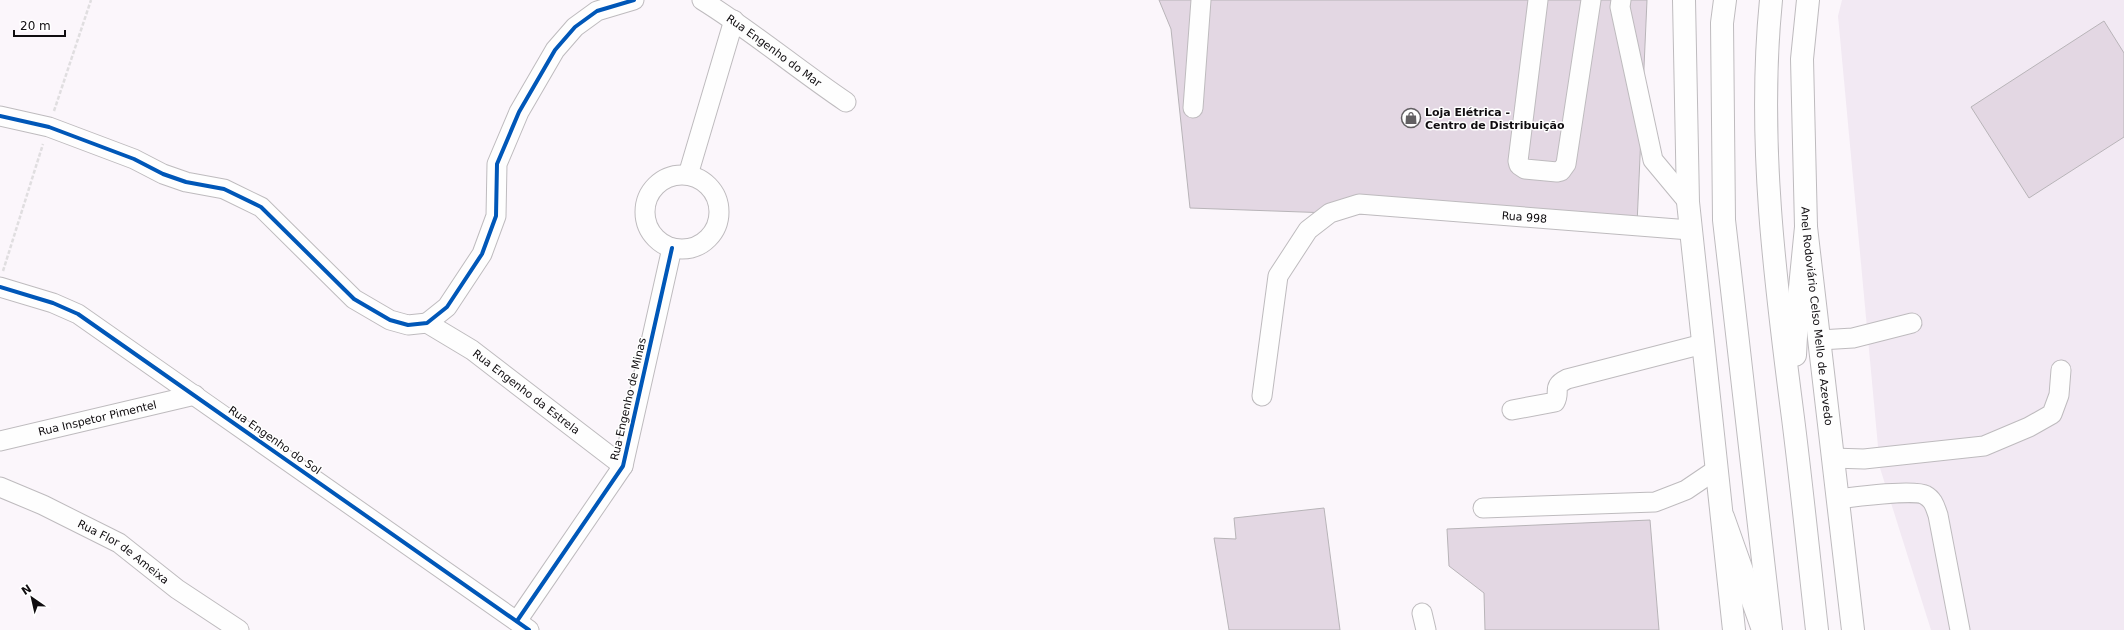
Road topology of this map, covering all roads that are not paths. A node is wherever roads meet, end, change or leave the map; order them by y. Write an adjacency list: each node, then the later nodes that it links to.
1 (634, 0): 21 (street)
2 (702, 0): 11 (street, Rua Engenho do Mar)
3 (1202, 0): 13 (street)
4 (1538, 0): 5 (street)
5 (1591, 0)
6 (1621, 0): 16 (street)
7 (1684, 0): 16 (main road)
8 (1725, 0): 42 (main road)
9 (1771, 0): 29 (main road)
10 (1808, 0): 17 (main road, Anel Rodoviário Celso Mello de Azevedo)
11 (734, 20): 12 (street, Rua Engenho do Mar); 15 (street)
12 (846, 102)
13 (1193, 108)
14 (0, 116): 21 (street)
15 (688, 175): 19 (street); 19 (street)
16 (1688, 202): 18 (main road)
17 (1806, 227): 23 (main road, Anel Rodoviário Celso Mello de Azevedo); 29 (main road)
18 (1690, 230): 24 (main road); 27 (street, Rua 998)
19 (672, 248): 32 (street, Rua Engenho de Minas)
20 (0, 287): 26 (street, Rua Engenho do Sol)
21 (427, 323): 32 (street, Rua Engenho da Estrela)
22 (1912, 324): 23 (street)
23 (1820, 340): 31 (main road, Anel Rodoviário Celso Mello de Azevedo)
24 (1703, 344): 28 (street); 33 (main road)
25 (2061, 370): 31 (street)
26 (195, 395): 30 (street, Rua Inspetor Pimentel); 38 (street, Rua Engenho do Sol)
27 (1262, 396)
28 (1512, 410)
29 (1793, 421): 43 (main road)
30 (0, 441)
31 (1832, 458): 35 (main road, Anel Rodoviário Celso Mello de Azevedo)
32 (623, 466): 38 (street, Rua Engenho de Minas)
33 (1717, 469): 36 (street); 37 (main road)
34 (0, 487): 39 (street, Rua Flor de Ameixa)
35 (1837, 499): 44 (main road, Anel Rodoviário Celso Mello de Azevedo); 45 (street)
36 (1483, 508)
37 (1723, 517): 40 (main road); 41 (main road)
38 (523, 625)
39 (239, 630)
40 (1734, 630)
41 (1763, 630)
42 (1771, 630)
43 (1817, 630)
44 (1853, 630)
45 (1960, 630)

